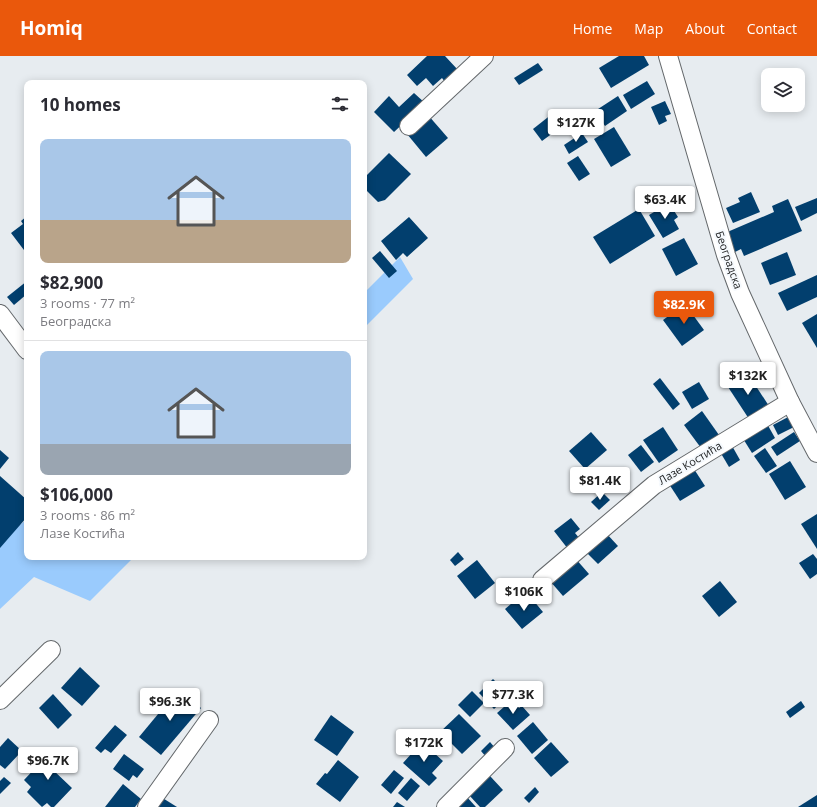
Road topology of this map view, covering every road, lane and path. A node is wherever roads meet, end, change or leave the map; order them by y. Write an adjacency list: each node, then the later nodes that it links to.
1 (484, 56): 3 (street)
2 (668, 56): 6 (street, Београдска)
3 (409, 126)
4 (0, 314): 5 (street)
5 (24, 346)
6 (790, 402): 7 (street, Београдска); 8 (street, Лазе Костића)
7 (817, 453)
8 (542, 580)
9 (51, 650): 10 (street)
10 (0, 700)
11 (209, 720): 13 (street)
12 (506, 748): 14 (street)
13 (147, 807)
14 (446, 807)

